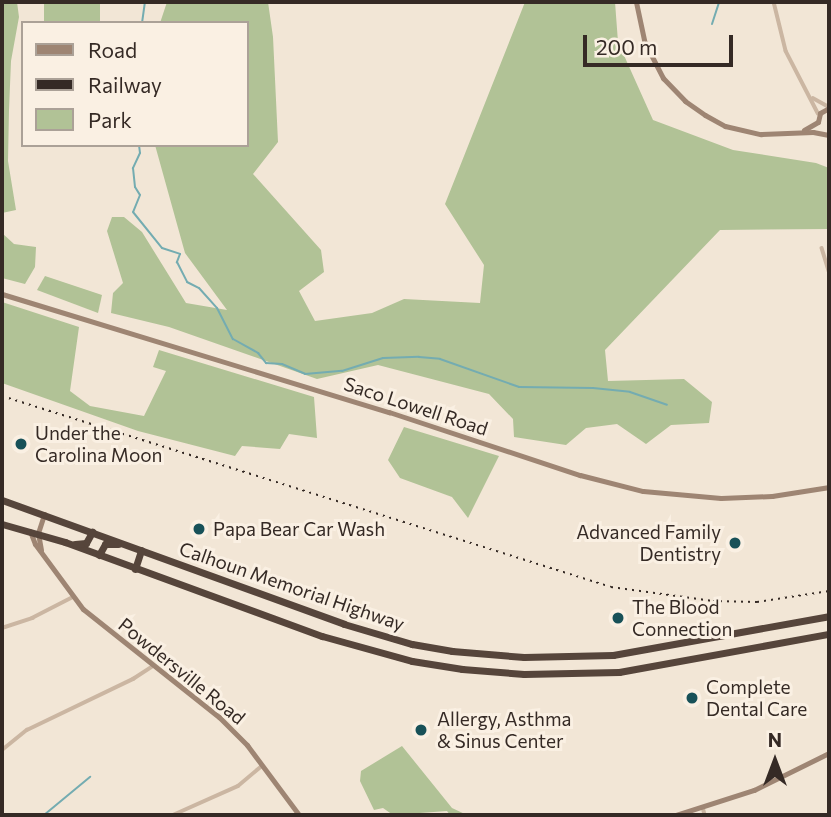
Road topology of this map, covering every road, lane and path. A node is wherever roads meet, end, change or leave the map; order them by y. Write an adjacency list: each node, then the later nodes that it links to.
1 (636, 2): 6 (street)
2 (774, 2): 3 (street)
3 (811, 97): 4 (street); 5 (street)
4 (829, 107): 5 (street)
5 (818, 121): 6 (street); 7 (street)
6 (794, 134): 7 (street)
7 (828, 135)
8 (822, 248): 9 (street)
9 (829, 271)
10 (2, 294): 11 (street, Saco Lowell Road)
11 (829, 487)
12 (2, 500): 13 (highway, Calhoun Memorial Highway)
13 (44, 514): 15 (street); 16 (highway, Calhoun Memorial Highway)
14 (2, 524): 15 (highway, Calhoun Memorial Highway)
15 (34, 532): 17 (highway, Calhoun Memorial Highway); 22 (street, Powdersville Road)
16 (92, 532): 17 (highway); 18 (highway, Calhoun Memorial Highway)
17 (70, 544): 20 (highway, Calhoun Memorial Highway)
18 (126, 544): 19 (highway, Calhoun Memorial Highway); 20 (highway)
19 (141, 550): 21 (highway); 23 (highway, Calhoun Memorial Highway)
20 (99, 555): 21 (highway, Calhoun Memorial Highway)
21 (135, 569): 26 (highway, Calhoun Memorial Highway)
22 (73, 597): 25 (street); 30 (street, Powdersville Road)
23 (316, 614): 26 (highway); 29 (highway, Calhoun Memorial Highway)
24 (829, 616): 28 (highway, Calhoun Memorial Highway)
25 (2, 628)
26 (310, 631): 32 (highway, Calhoun Memorial Highway)
27 (829, 634): 31 (highway, Calhoun Memorial Highway)
28 (643, 650): 29 (highway, Calhoun Memorial Highway); 31 (highway)
29 (524, 657): 32 (highway)
30 (153, 666): 33 (street); 35 (street, Powdersville Road)
31 (645, 668): 32 (highway, Calhoun Memorial Highway)
32 (524, 674)
33 (2, 750)
34 (829, 753): 36 (street)
35 (263, 766): 37 (street); 38 (street, Powdersville Road)
36 (703, 807): 39 (street); 40 (street)
37 (173, 815)
38 (299, 815)
39 (676, 815)
40 (705, 815)

